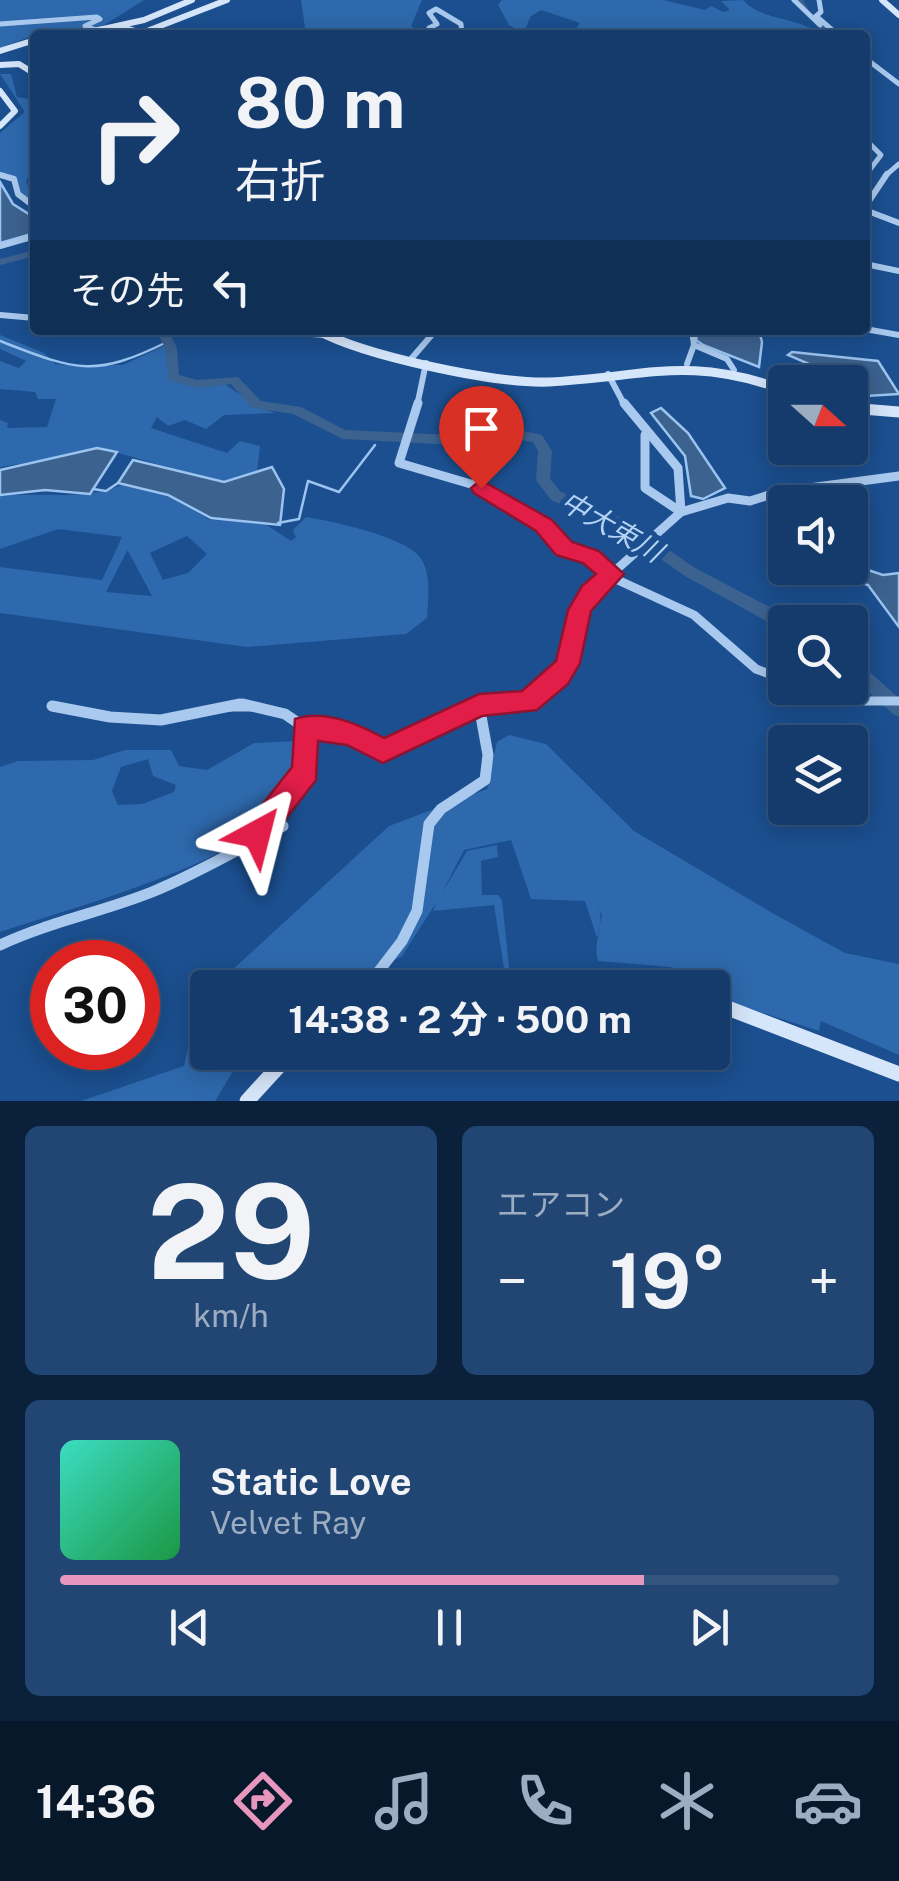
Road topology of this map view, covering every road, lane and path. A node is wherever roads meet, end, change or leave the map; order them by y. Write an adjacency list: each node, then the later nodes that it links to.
1 (192, 0): 9 (street)
2 (226, 0): 14 (street)
3 (794, 0): 8 (street)
4 (820, 0): 8 (street)
5 (882, 0): 6 (street)
6 (899, 15)
7 (0, 24): 11 (street)
8 (823, 24): 16 (street)
9 (122, 27): 12 (street); 13 (street)
10 (429, 28): 15 (street)
11 (96, 30)
12 (105, 30)
13 (134, 30)
14 (147, 30)
15 (462, 30)
16 (831, 30)
17 (30, 42): 18 (street)
18 (0, 51)
19 (870, 62): 23 (street)
20 (0, 65): 21 (street)
21 (30, 71)
22 (899, 76): 23 (street)
23 (888, 77): 24 (street)
24 (899, 84)
25 (0, 92): 26 (street)
26 (0, 126)
27 (870, 145): 29 (street)
28 (899, 164): 31 (street)
29 (870, 169)
30 (0, 175): 32 (street)
31 (870, 201)
32 (30, 204)
33 (870, 211): 34 (street)
34 (899, 223)
35 (30, 237): 36 (street)
36 (0, 246)
37 (870, 265): 38 (street)
38 (899, 270)
39 (0, 315): 40 (street)
40 (30, 318)
41 (870, 329): 42 (street)
42 (899, 334)
43 (328, 335): 47 (street)
44 (432, 335): 47 (street)
45 (693, 335): 46 (street)
46 (694, 345): 49 (street); 50 (street)
47 (411, 359): 48 (street)
48 (426, 363): 51 (street); 58 (street)
49 (687, 364): 50 (street); 51 (street)
50 (734, 370): 52 (street)
51 (608, 374): 55 (street)
52 (768, 383)
53 (868, 409): 54 (street)
54 (899, 412)
55 (646, 434): 57 (street); 57 (street)
56 (899, 476): 57 (street)
57 (681, 512): 58 (street)
58 (611, 575): 59 (street); 62 (street)
59 (768, 674)
60 (868, 701): 61 (street)
61 (899, 701)
62 (479, 705): 64 (street); 68 (street)
63 (52, 706): 64 (street)
64 (304, 727): 66 (street)
65 (284, 826): 66 (street)
66 (260, 839): 67 (street)
67 (0, 945)
68 (380, 970)
69 (730, 1009): 71 (street)
70 (271, 1070): 72 (street)
71 (899, 1074)
72 (247, 1101)

